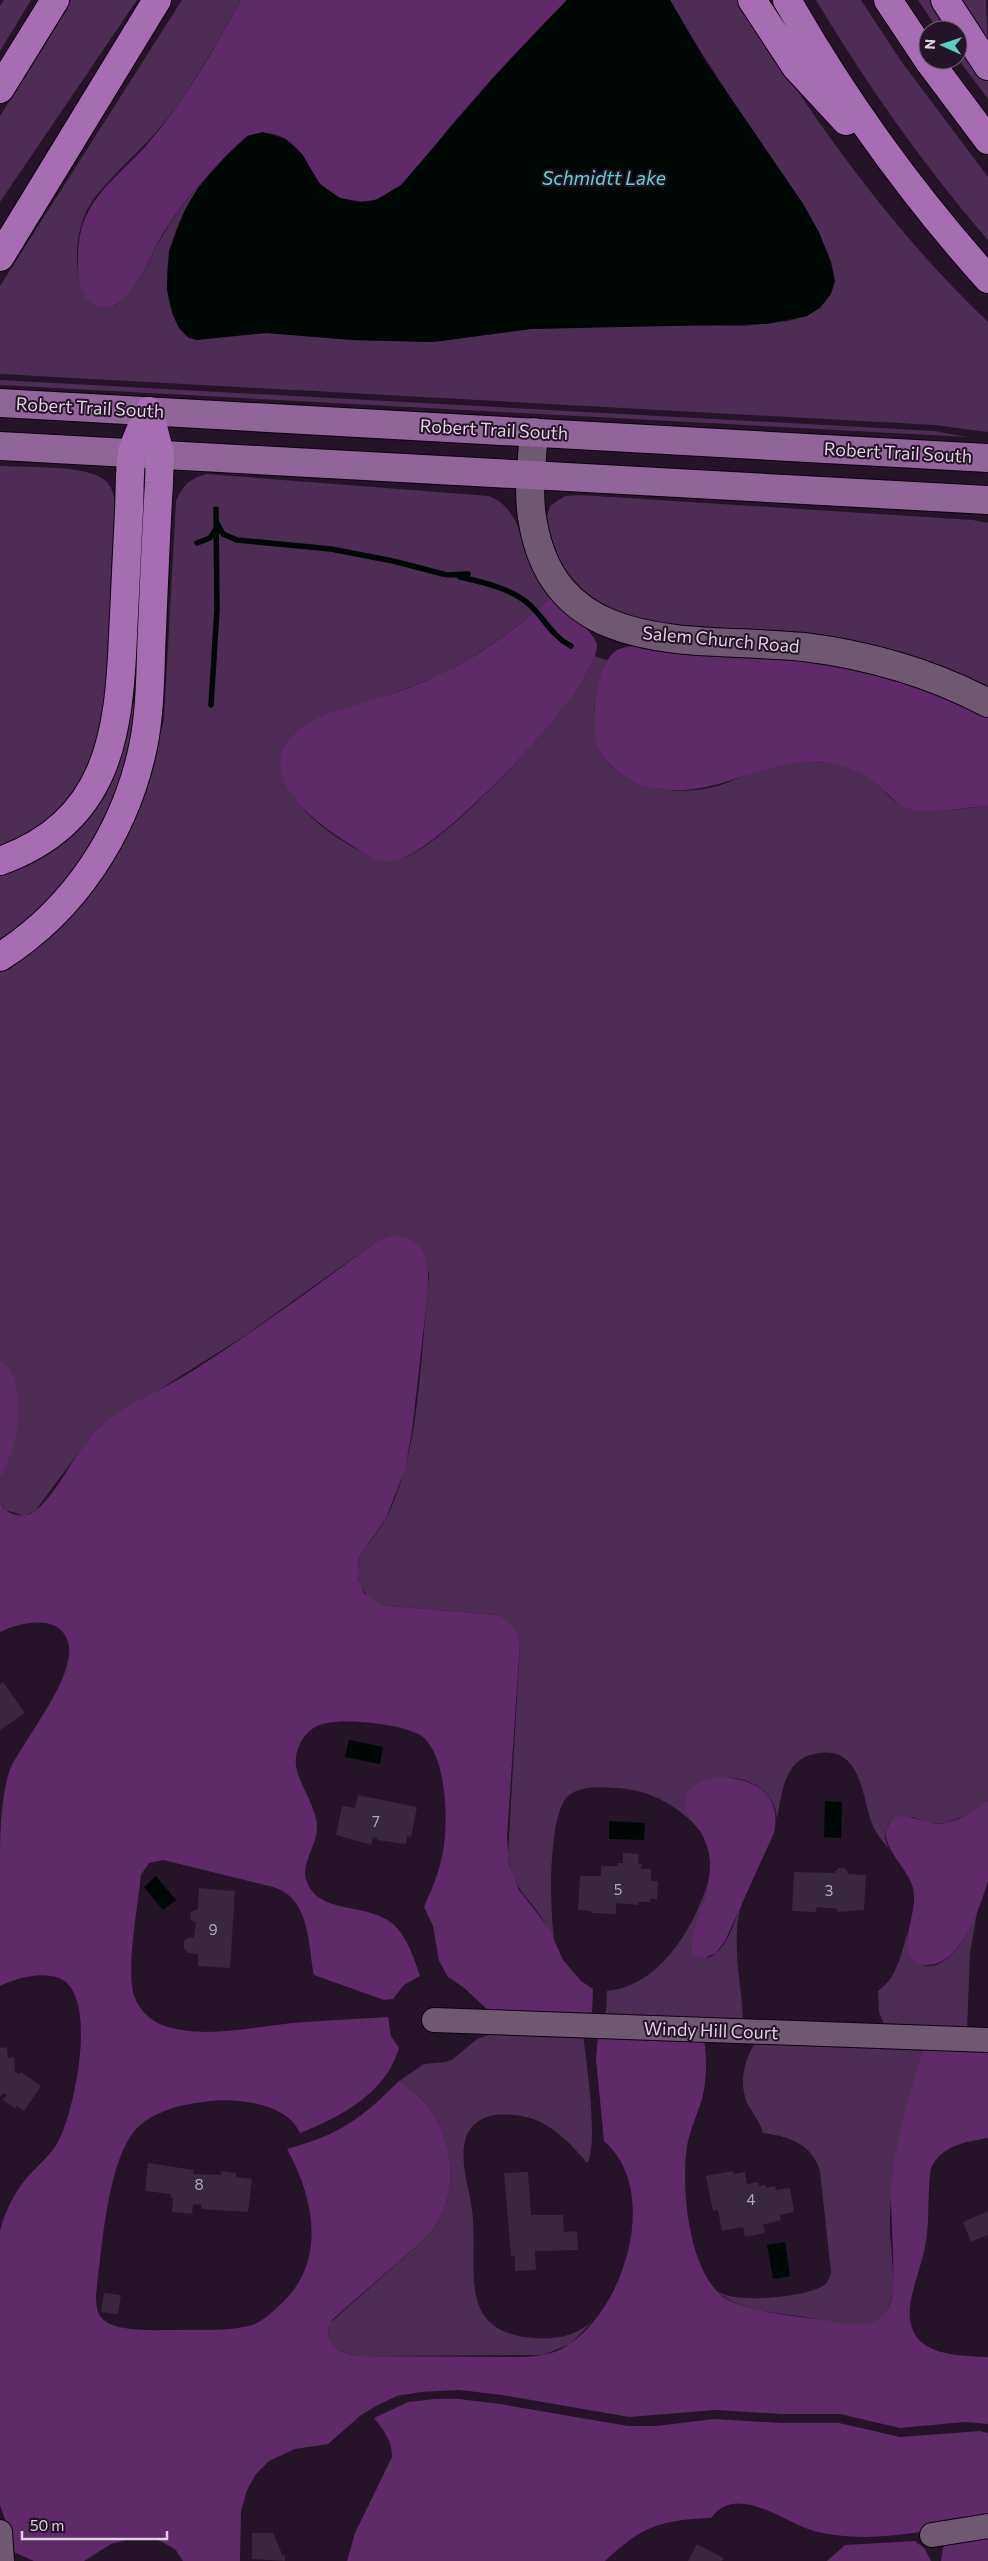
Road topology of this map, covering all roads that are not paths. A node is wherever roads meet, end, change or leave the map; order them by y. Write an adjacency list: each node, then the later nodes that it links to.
1 (55, 0): 10 (highway)
2 (156, 0): 13 (highway); 14 (highway)
3 (752, 0): 12 (highway)
4 (787, 0): 12 (highway)
5 (888, 0): 7 (highway)
6 (945, 0): 8 (highway)
7 (918, 45)
8 (988, 66)
9 (936, 70): 11 (highway)
10 (0, 89)
11 (988, 140)
12 (939, 222): 15 (highway)
13 (0, 230)
14 (0, 257)
15 (988, 279)
16 (0, 403): 17 (main road, Robert Trail South)
17 (149, 411): 18 (main road, Robert Trail South); 20 (highway); 21 (highway)
18 (534, 432): 22 (main road, Robert Trail South); 23 (street, Salem Church Road)
19 (0, 446): 20 (main road)
20 (132, 452): 21 (main road); 26 (highway)
21 (160, 454): 23 (main road); 27 (highway)
22 (988, 458)
23 (531, 474): 24 (main road); 25 (street, Salem Church Road)
24 (988, 500)
25 (988, 703)
26 (0, 860)
27 (0, 957)
28 (434, 2020): 29 (street, Windy Hill Court)
29 (988, 2040)
30 (988, 2526): 32 (street)
31 (0, 2532): 33 (street)
32 (932, 2535)
33 (2, 2561)

